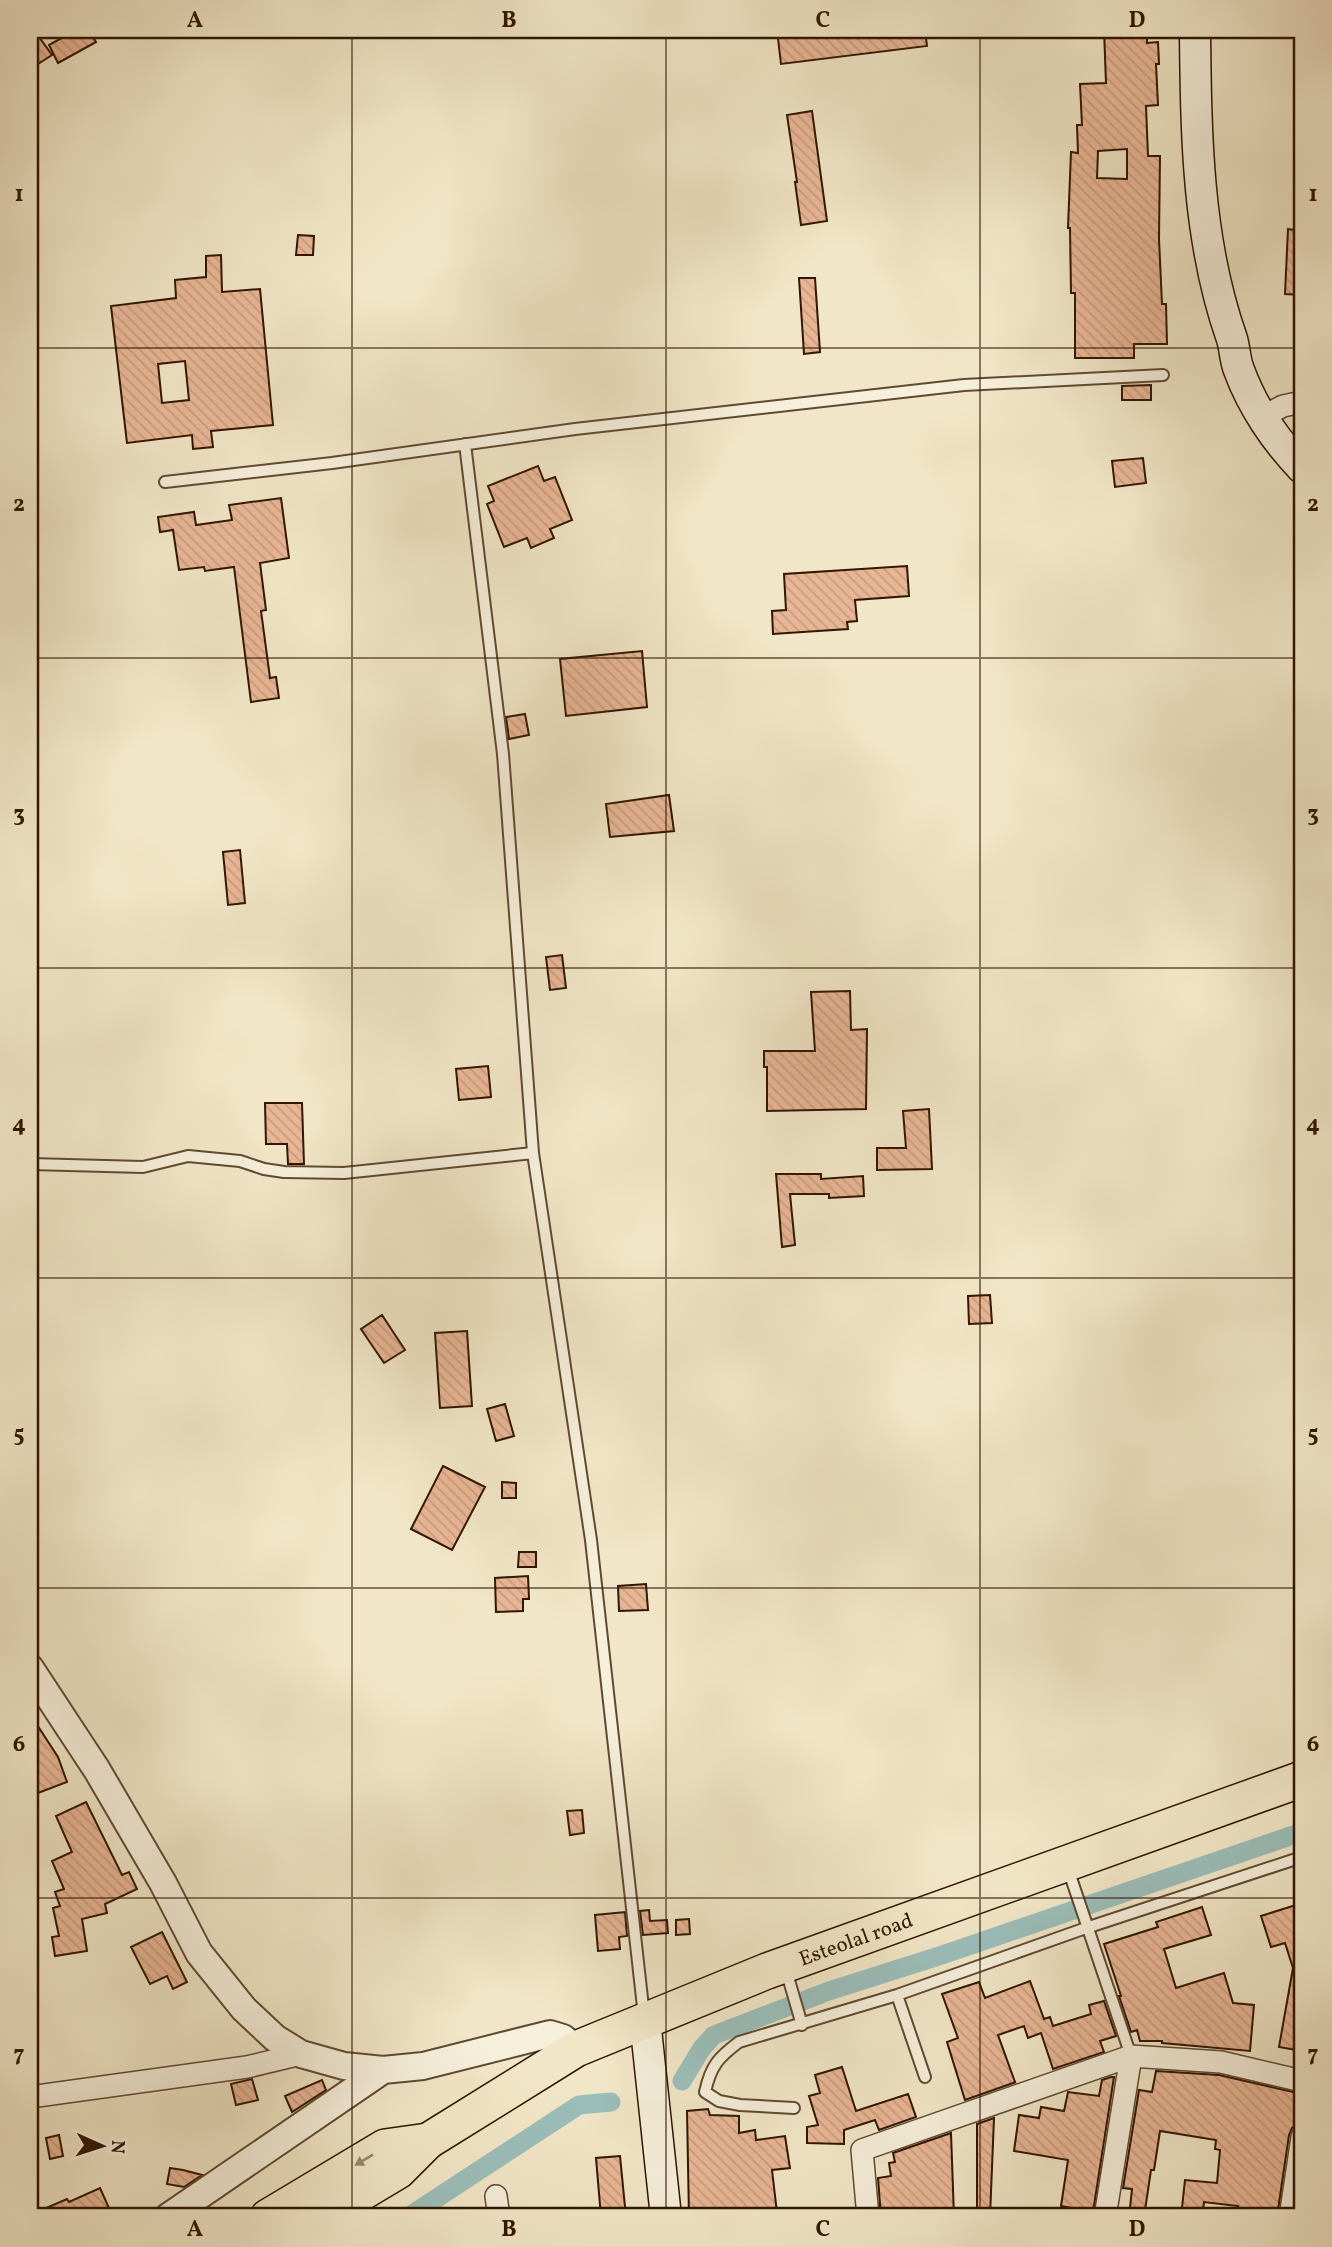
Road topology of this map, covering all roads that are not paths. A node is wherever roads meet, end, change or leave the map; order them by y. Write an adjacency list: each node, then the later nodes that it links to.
1 (1195, 30): 4 (main road)
2 (1163, 375): 5 (lane)
3 (1302, 402): 4 (street)
4 (1262, 417): 6 (main road)
5 (465, 444): 7 (lane); 8 (lane)
6 (1302, 468)
7 (165, 482)
8 (533, 1153): 9 (lane); 17 (lane)
9 (30, 1164)
10 (30, 1668): 20 (street)
11 (1302, 1779): 13 (highway, Esteolal road)
12 (1302, 1857): 14 (lane)
13 (1066, 1865): 14 (lane); 15 (highway, Esteolal road)
14 (1086, 1927): 16 (lane); 21 (lane)
15 (788, 1976): 17 (highway, Esteolal road); 18 (lane)
16 (897, 1995): 18 (lane); 23 (lane)
17 (645, 2020): 19 (highway, Esteolal road); 34 (main road)
18 (802, 2025): 26 (lane)
19 (576, 2049): 22 (street); 28 (highway, Esteolal road)
20 (301, 2054): 22 (street); 25 (street)
21 (1131, 2056): 24 (street); 35 (street); 36 (street)
22 (383, 2070): 30 (street)
23 (925, 2077)
24 (1302, 2081)
25 (30, 2097)
26 (794, 2108)
27 (1302, 2137): 37 (street)
28 (428, 2141): 31 (highway, Esteolal road, one-way to 31); 32 (highway, Esteolal road)
29 (496, 2196): 33 (street)
30 (168, 2217)
31 (268, 2217)
32 (321, 2217)
33 (499, 2217)
34 (666, 2217)
35 (868, 2217)
36 (1105, 2217)
37 (1290, 2217)

